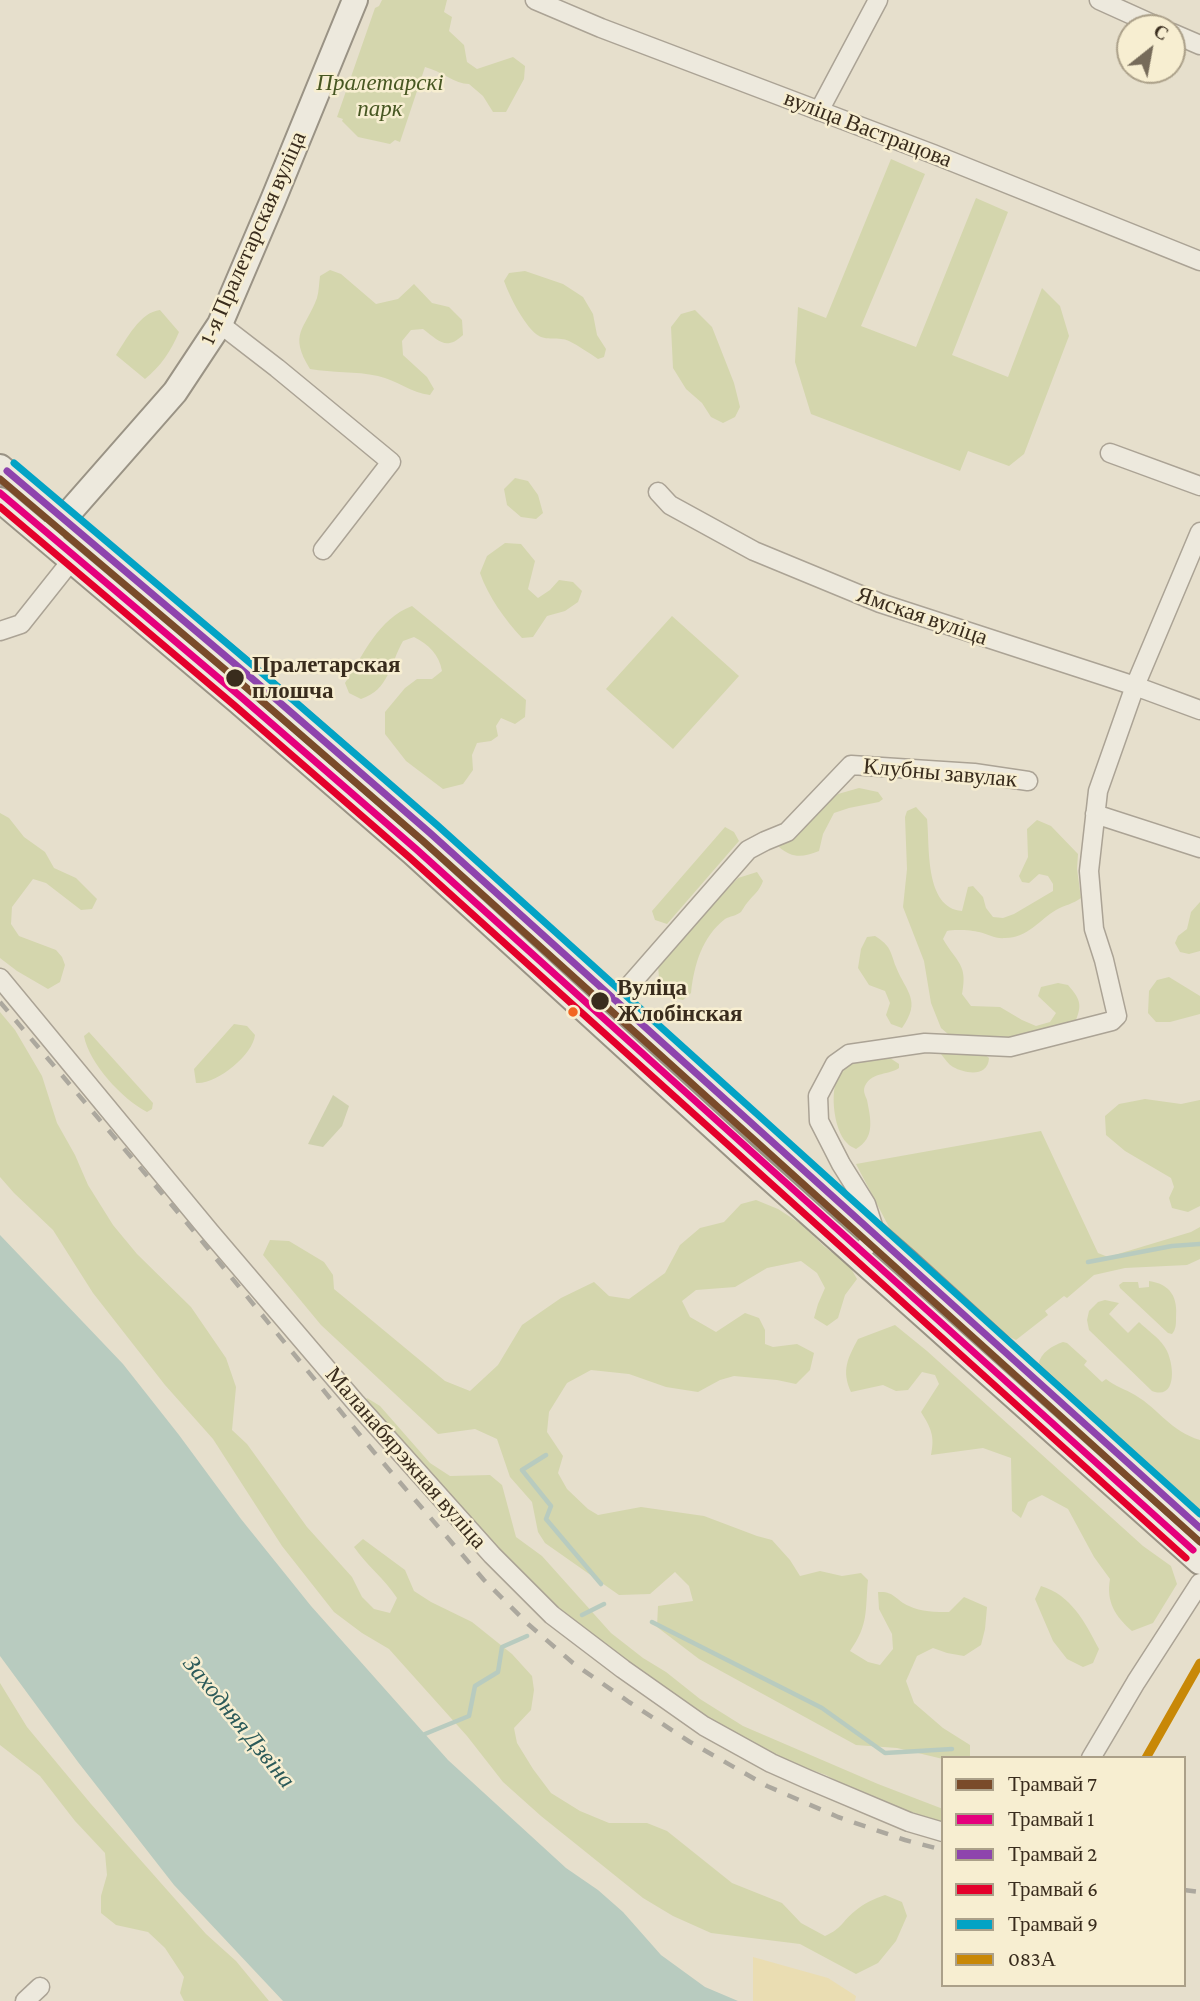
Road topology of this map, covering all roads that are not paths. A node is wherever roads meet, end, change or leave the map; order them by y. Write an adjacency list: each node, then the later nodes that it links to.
1 (355, 0): 8 (main road, 1-я Пралетарская вуліца)
2 (535, 0): 6 (street, вуліца Вастрацова)
3 (878, 0): 6 (street)
4 (1098, 0): 5 (street)
5 (1130, 14)
6 (819, 111): 7 (street, вуліца Вастрацова)
7 (1200, 261)
8 (220, 324): 14 (main road, 1-я Пралетарская вуліца); 17 (street)
9 (1110, 453): 11 (street)
10 (0, 467): 14 (main road)
11 (1200, 486)
12 (658, 492): 21 (street, Ямская вуліца)
13 (0, 500): 16 (main road)
14 (62, 520): 16 (main road, 1-я Пралетарская вуліца); 20 (main road)
15 (1200, 532): 21 (street)
16 (46, 539): 18 (main road)
17 (323, 550)
18 (71, 561): 19 (street); 22 (main road)
19 (0, 631)
20 (254, 681): 22 (street); 26 (main road)
21 (1135, 686): 23 (street, Ямская вуліца); 25 (street)
22 (238, 701): 28 (main road)
23 (1200, 710)
24 (1028, 782): 30 (street, Клубны завулак)
25 (1095, 814): 27 (street); 33 (street)
26 (429, 833): 28 (street); 30 (main road)
27 (1200, 848)
28 (412, 852): 32 (main road)
29 (0, 978): 43 (street, Маланабярэжная вуліца)
30 (615, 1002): 31 (main road)
31 (764, 1137): 32 (street); 33 (main road)
32 (745, 1156): 34 (main road)
33 (876, 1235): 34 (street); 35 (main road)
34 (857, 1256): 36 (main road)
35 (908, 1263): 36 (street); 37 (main road)
36 (889, 1284): 38 (main road)
37 (1014, 1360): 38 (street); 39 (main road)
38 (996, 1381): 40 (main road)
39 (1200, 1530)
40 (1200, 1562)
41 (1200, 1583): 42 (street)
42 (1092, 1756)
43 (941, 1831)
44 (40, 1987): 45 (street)
45 (25, 2001)

